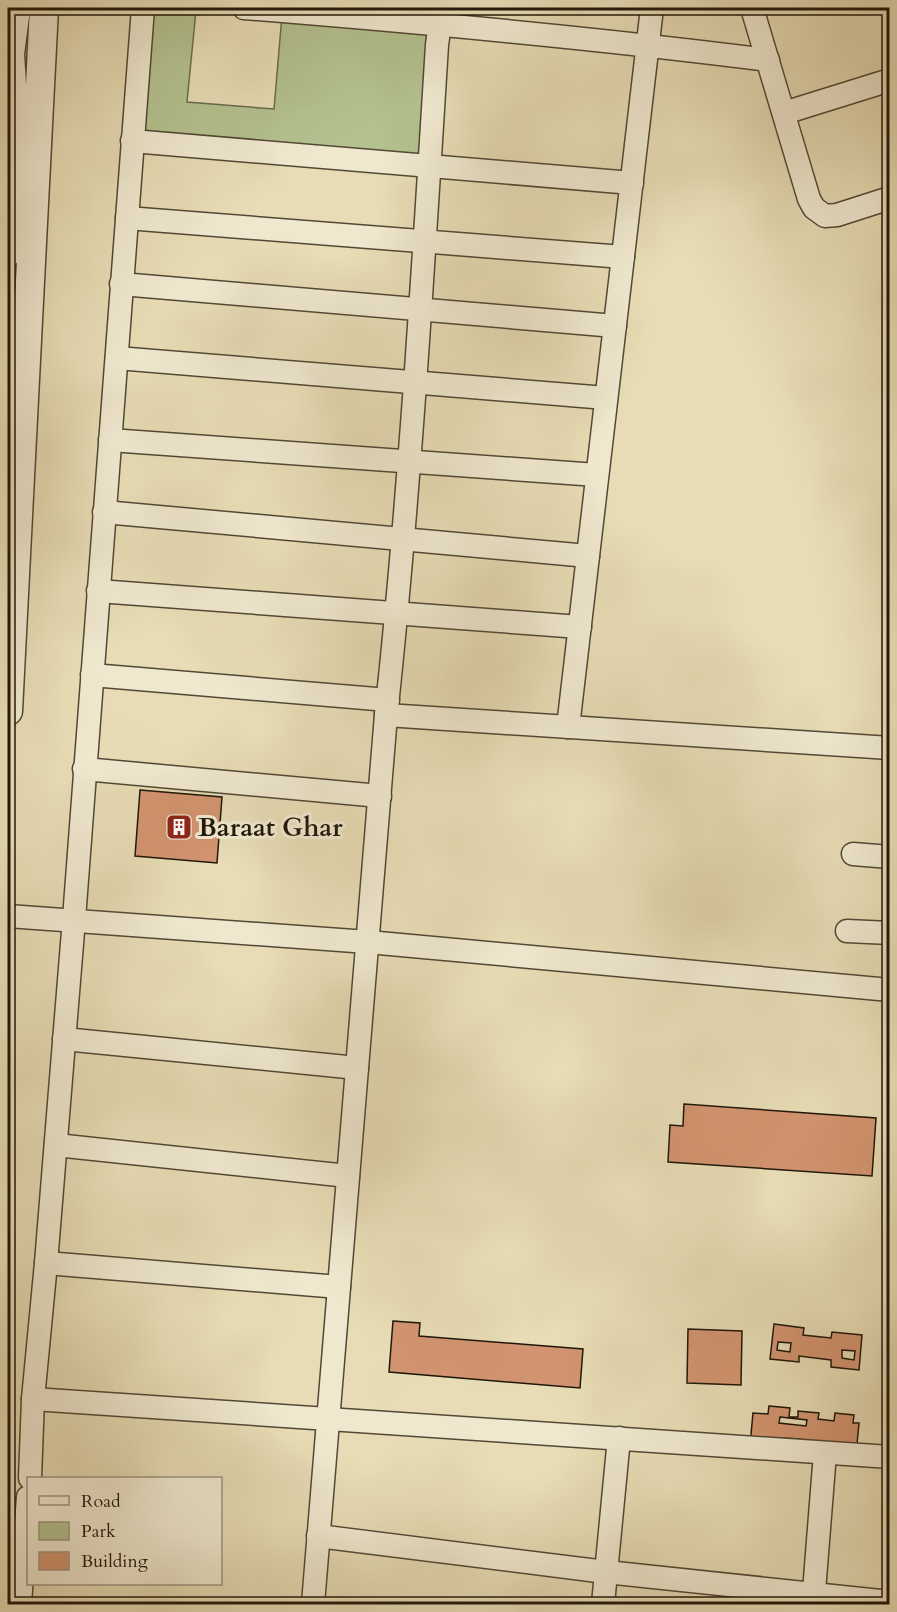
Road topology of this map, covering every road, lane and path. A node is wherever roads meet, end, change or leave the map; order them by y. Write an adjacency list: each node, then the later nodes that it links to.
1 (44, 8): 8 (street)
2 (143, 8): 14 (street)
3 (244, 8): 6 (street)
4 (652, 8): 9 (street)
5 (752, 8): 11 (street)
6 (441, 15): 9 (street); 15 (street)
7 (12, 19): 8 (street); 10 (street)
8 (40, 41): 10 (street); 39 (street)
9 (648, 45): 11 (street); 16 (street)
10 (9, 53): 20 (street)
11 (768, 60): 13 (street)
12 (890, 80): 13 (street)
13 (784, 113): 17 (street)
14 (132, 141): 15 (street); 18 (street)
15 (430, 165): 16 (street); 19 (street)
16 (632, 183): 21 (street)
17 (890, 198)
18 (127, 218): 19 (street); 22 (street)
19 (425, 242): 21 (street); 23 (street)
20 (8, 252)
21 (623, 258): 24 (street)
22 (121, 284): 23 (street); 25 (street)
23 (421, 310): 24 (street); 26 (street)
24 (615, 327): 27 (street)
25 (117, 358): 26 (street); 28 (street)
26 (417, 382): 27 (street); 29 (street)
27 (606, 398): 30 (street)
28 (110, 440): 29 (street); 31 (street)
29 (409, 462): 30 (street); 32 (street)
30 (597, 475): 33 (street)
31 (104, 512): 32 (street); 34 (street)
32 (402, 539): 33 (street); 35 (street)
33 (588, 556): 36 (street)
34 (98, 591): 35 (street); 37 (street)
35 (398, 612): 36 (street); 38 (street)
36 (580, 627): 40 (street)
37 (92, 675): 38 (street); 42 (street)
38 (387, 707): 40 (street); 43 (street)
39 (8, 711)
40 (568, 727): 41 (street)
41 (890, 748)
42 (84, 770): 43 (street); 47 (street)
43 (380, 796): 50 (street)
44 (853, 854): 45 (street)
45 (890, 857)
46 (8, 916): 47 (street)
47 (74, 919): 50 (street); 52 (street)
48 (847, 931): 49 (street)
49 (890, 933)
50 (368, 942): 51 (street); 53 (street)
51 (890, 990)
52 (64, 1038): 53 (street); 54 (street)
53 (357, 1068): 55 (street)
54 (56, 1145): 55 (street); 56 (street)
55 (348, 1176): 57 (street)
56 (46, 1263): 57 (street); 58 (street)
57 (339, 1287): 59 (street)
58 (33, 1399): 59 (street); 63 (street)
59 (328, 1419): 60 (street); 65 (street)
60 (619, 1438): 61 (street); 66 (street)
61 (825, 1453): 62 (street); 67 (street)
62 (890, 1457)
63 (30, 1477)
64 (27, 1510): 69 (street)
65 (318, 1536): 66 (street); 70 (street)
66 (606, 1572): 67 (street); 71 (street)
67 (814, 1599): 68 (street)
68 (890, 1604)
69 (20, 1605)
70 (313, 1605)
71 (603, 1605)

